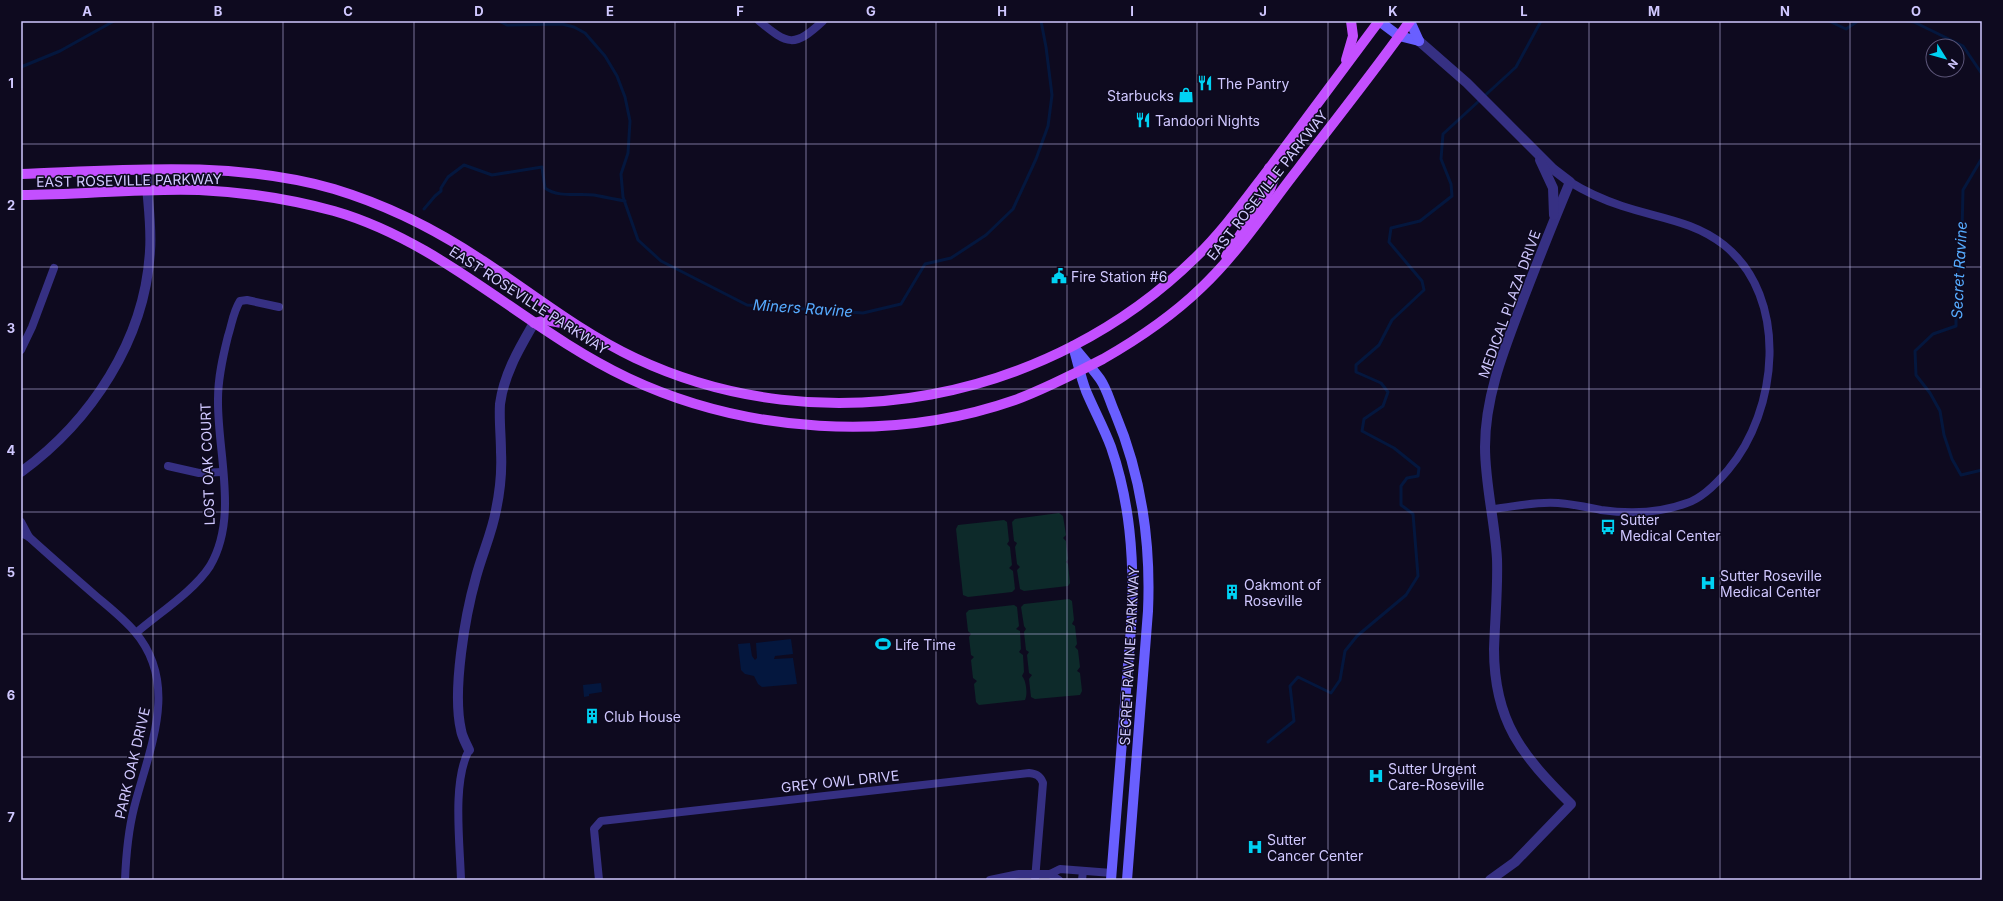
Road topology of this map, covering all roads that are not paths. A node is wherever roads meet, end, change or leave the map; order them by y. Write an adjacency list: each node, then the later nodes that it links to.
1 (759, 21): 2 (street)
2 (823, 21)
3 (1351, 21): 8 (main road)
4 (1379, 21): 6 (main road); 8 (main road, EAST ROSEVILLE PARKWAY)
5 (1410, 21): 6 (main road, EAST ROSEVILLE PARKWAY); 7 (main road)
6 (1399, 36): 7 (main road); 18 (main road, EAST ROSEVILLE PARKWAY)
7 (1419, 41): 9 (street)
8 (1337, 77): 10 (main road, EAST ROSEVILLE PARKWAY)
9 (1537, 153): 13 (street); 16 (street)
10 (1269, 168): 18 (main road); 22 (main road, EAST ROSEVILLE PARKWAY)
11 (146, 170): 12 (main road, EAST ROSEVILLE PARKWAY); 14 (street); 21 (main road, EAST ROSEVILLE PARKWAY)
12 (21, 174)
13 (1570, 182): 16 (street, MEDICAL PLAZA DRIVE); 29 (street)
14 (147, 191): 15 (main road, EAST ROSEVILLE PARKWAY); 20 (main road, EAST ROSEVILLE PARKWAY); 27 (street)
15 (21, 195)
16 (1553, 225): 29 (street, MEDICAL PLAZA DRIVE)
17 (54, 268): 23 (street)
18 (1218, 272): 24 (main road, EAST ROSEVILLE PARKWAY)
19 (279, 307): 28 (street, LOST OAK COURT)
20 (534, 323): 21 (main road); 25 (main road, EAST ROSEVILLE PARKWAY); 34 (street)
21 (580, 328): 22 (main road, EAST ROSEVILLE PARKWAY)
22 (1073, 346): 24 (main road, SECRET RAVINE PARKWAY); 25 (main road, SECRET RAVINE PARKWAY)
23 (21, 350)
24 (1089, 366): 25 (main road, EAST ROSEVILLE PARKWAY); 45 (main road, SECRET RAVINE PARKWAY)
25 (1080, 371): 37 (main road, SECRET RAVINE PARKWAY)
26 (168, 466): 28 (street)
27 (21, 472)
28 (222, 472): 33 (street, LOST OAK COURT)
29 (1492, 509): 46 (street, MEDICAL PLAZA DRIVE)
30 (21, 522): 32 (street, PARK OAK DRIVE)
31 (21, 533): 32 (street, PARK OAK DRIVE)
32 (29, 537): 33 (street, PARK OAK DRIVE)
33 (136, 633): 39 (street, PARK OAK DRIVE)
34 (469, 750): 40 (street)
35 (1083, 871): 36 (street); 37 (street); 44 (street)
36 (1050, 874): 38 (street); 43 (street)
37 (1111, 876): 45 (main road)
38 (1035, 877): 41 (street, GREY OWL DRIVE); 42 (street)
39 (125, 880)
40 (461, 880)
41 (599, 880)
42 (990, 880)
43 (1058, 880)
44 (1082, 880)
45 (1126, 880)
46 (1490, 880)

